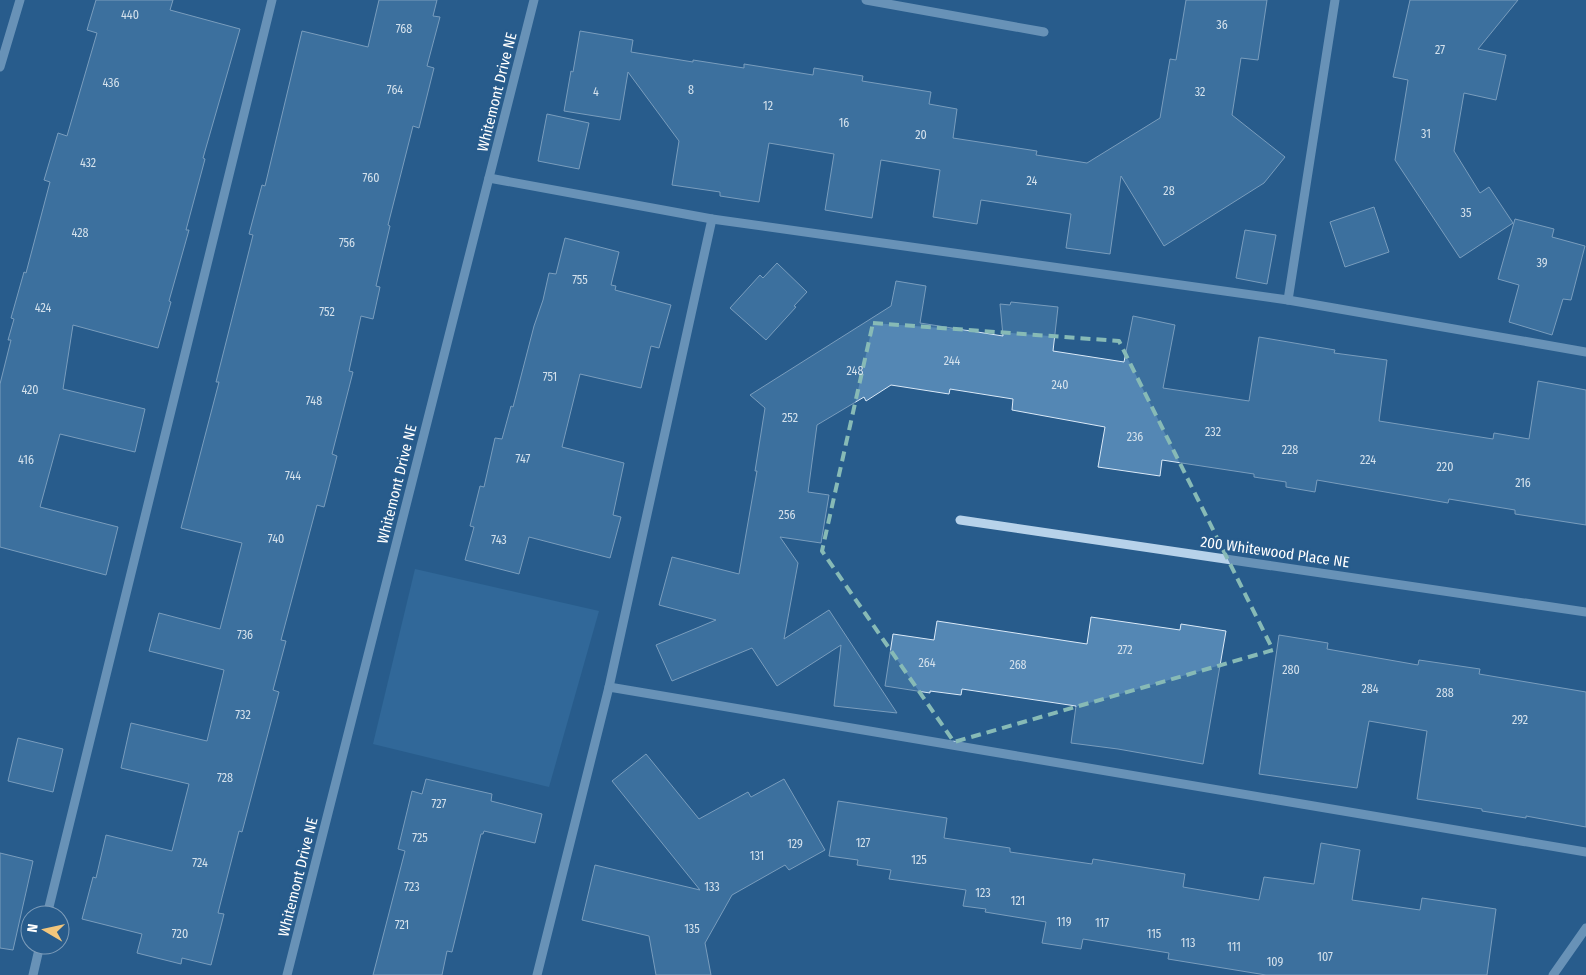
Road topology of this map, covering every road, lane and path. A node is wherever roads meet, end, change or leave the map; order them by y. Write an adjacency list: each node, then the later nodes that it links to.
1 (20, 0): 7 (street)
2 (272, 0): 16 (street)
3 (534, 0): 8 (street, Whitemont Drive NE)
4 (866, 0): 6 (street)
5 (1335, 0): 10 (street)
6 (1044, 32)
7 (0, 67)
8 (489, 178): 9 (street); 20 (street, Whitemont Drive NE)
9 (712, 219): 10 (street); 14 (street)
10 (1288, 300): 11 (street)
11 (1586, 352)
12 (960, 520): 13 (street, 200 Whitewood Place NE)
13 (1586, 612)
14 (609, 687): 15 (street); 21 (street)
15 (1586, 852)
16 (50, 905)
17 (1586, 928): 22 (street)
18 (38, 955): 19 (street)
19 (33, 975)
20 (287, 975)
21 (537, 975)
22 (1554, 975)

